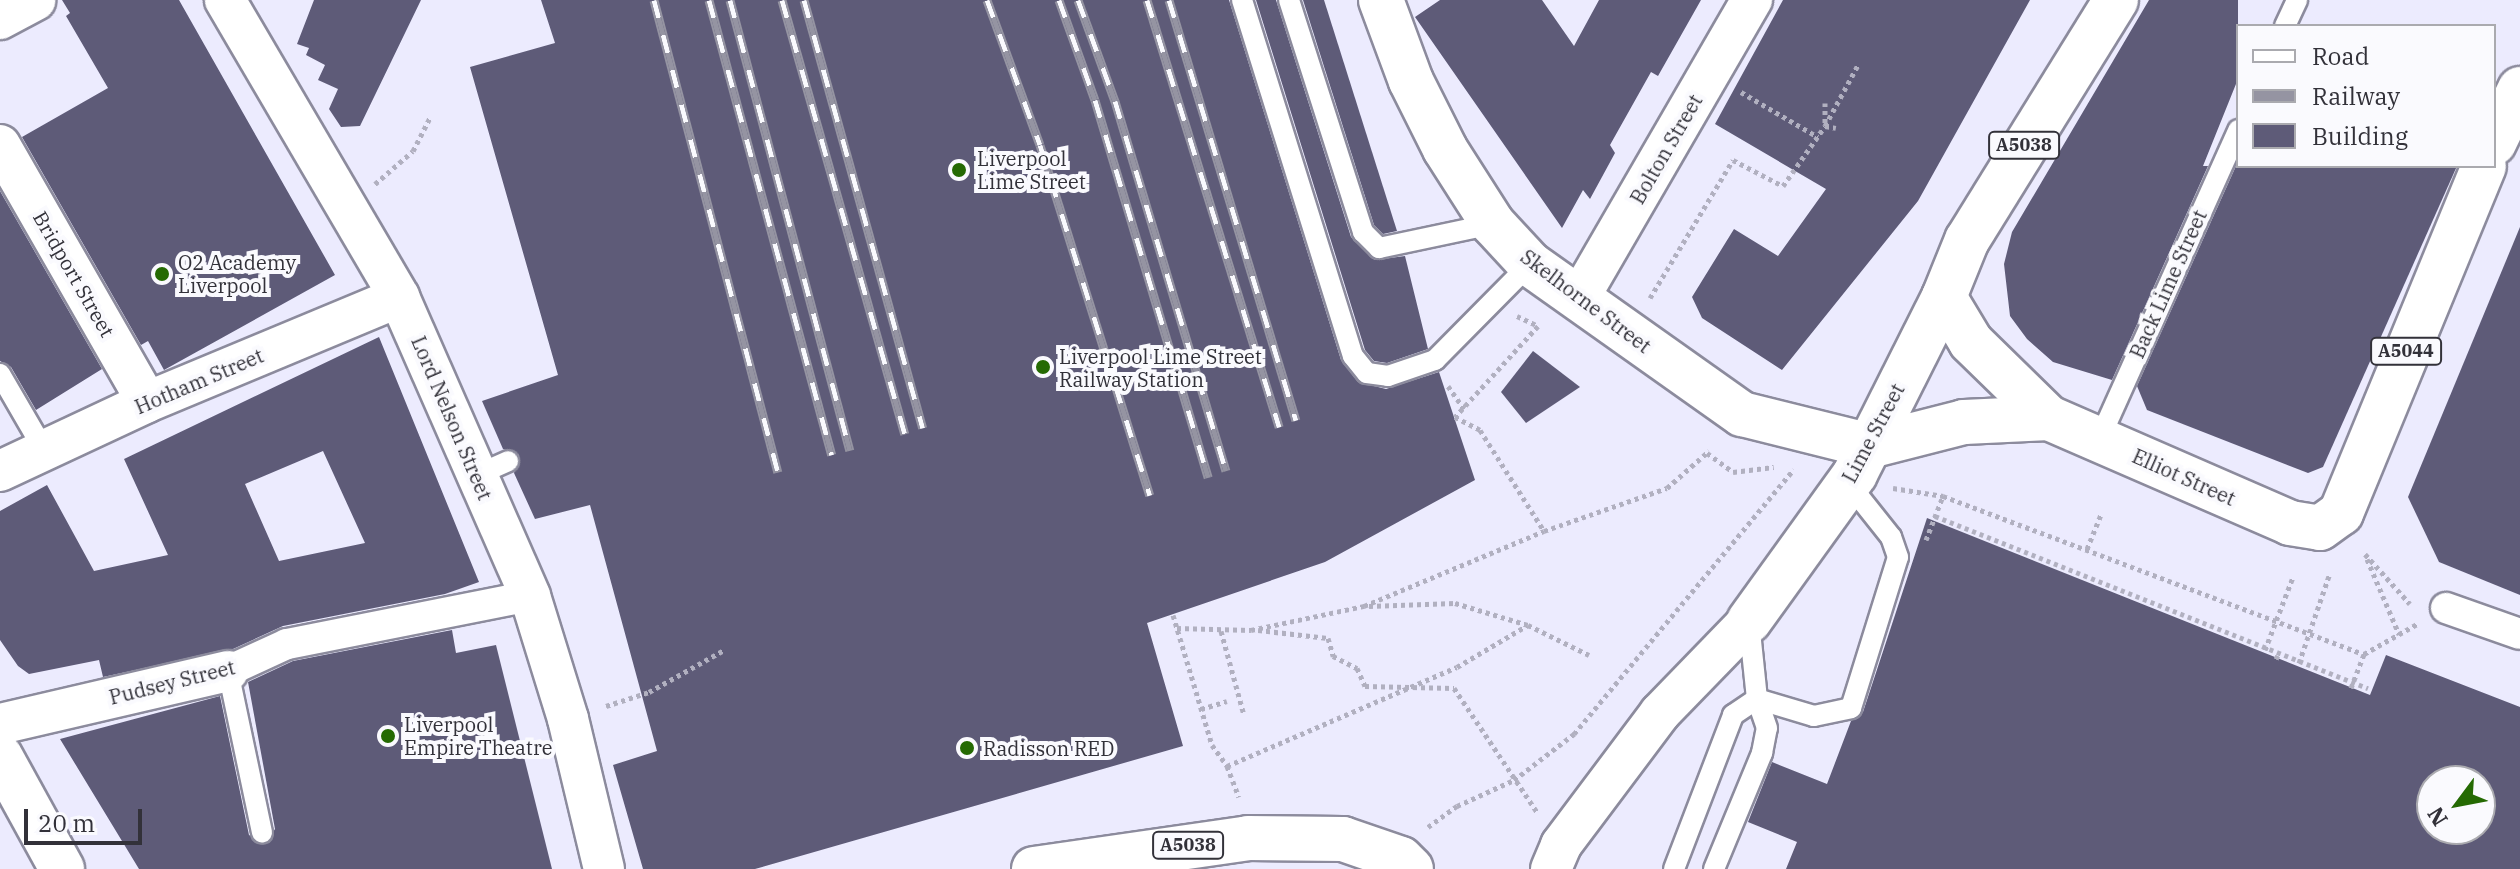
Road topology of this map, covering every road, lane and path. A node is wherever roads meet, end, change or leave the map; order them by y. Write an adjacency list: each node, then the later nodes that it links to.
1 (35, 0): 9 (street)
2 (225, 0): 29 (street, Lord Nelson Street)
3 (1242, 0): 27 (lane)
4 (1289, 0): 26 (lane)
5 (1381, 0): 26 (main road, Skelhorne Street)
6 (1752, 0): 12 (street, Bolton Street)
7 (2116, 0): 30 (main road, Lime Street / A5038)
8 (2297, 0): 10 (lane)
9 (0, 19)
10 (2286, 24)
11 (1858, 65): 16 (path)
12 (1709, 74): 19 (path); 31 (street, Bolton Street)
13 (2520, 89): 20 (main road)
14 (1825, 103): 16 (path)
15 (431, 116): 25 (path)
16 (1825, 126): 17 (path); 19 (path)
17 (1836, 128)
18 (2236, 134): 36 (lane, Back Lime Street)
19 (1818, 137): 28 (path)
20 (2496, 138)
21 (2496, 143): 23 (lane)
22 (0, 145): 34 (street, Bridport Street)
23 (2520, 153)
24 (2483, 168): 36 (main road, Elliot Street / A5044)
25 (365, 191)
26 (1493, 224): 27 (main road, Skelhorne Street)
27 (1530, 264): 31 (main road, Skelhorne Street)
28 (1653, 293)
29 (399, 297): 34 (street, Hotham Street); 50 (street, Lord Nelson Street)
30 (1944, 297): 35 (main road, Elliot Street / A5044); 37 (main road, Lime Street / A5038)
31 (1579, 298): 37 (main road, Skelhorne Street)
32 (1538, 326): 46 (path)
33 (0, 374): 38 (lane)
34 (147, 402): 38 (street, Hotham Street)
35 (2049, 418): 36 (main road, Elliot Street / A5044); 37 (main road, Elliot Street / A5044)
36 (2099, 440)
37 (1870, 446): 41 (main road, Lime Street / A5038)
38 (44, 450): 40 (street, Hotham Street)
39 (1707, 453): 80 (path)
40 (0, 471)
41 (1848, 483): 54 (main road, Lime Street / A5038); 73 (lane)
42 (1667, 488): 46 (path)
43 (1895, 488): 47 (path)
44 (2101, 515): 47 (path)
45 (1935, 516): 64 (path, bridge)
46 (1544, 531): 51 (path)
47 (2087, 549): 55 (path)
48 (2330, 573): 60 (path)
49 (2293, 577): 55 (path)
50 (530, 596): 68 (street, Pudsey Street); 86 (street, Lord Nelson Street)
51 (1364, 606): 56 (path); 58 (path)
52 (2435, 614): 61 (path); 61 (path); 62 (street)
53 (1173, 615): 57 (path)
54 (1749, 621): 73 (lane); 84 (street, Lime Street / A5038)
55 (2276, 622): 60 (path); 64 (path)
56 (1528, 625): 66 (path); 69 (path)
57 (1177, 628): 59 (path); 75 (path)
58 (1251, 630): 59 (path); 69 (path)
59 (1221, 631): 76 (path)
60 (2308, 633): 65 (path); 67 (path)
61 (2399, 634): 65 (path)
62 (2520, 634)
63 (724, 650): 72 (path)
64 (2265, 650): 67 (path, bridge)
65 (2364, 654): 70 (path)
66 (1589, 655)
67 (2299, 663): 71 (path, bridge)
68 (228, 671): 77 (street, Pudsey Street); 82 (lane)
69 (1415, 686): 79 (path); 80 (path)
70 (2351, 688)
71 (2368, 688)
72 (649, 692)
73 (1757, 699): 89 (lane); 90 (lane)
74 (1227, 701): 75 (path)
75 (1201, 709): 79 (path)
76 (1244, 715)
77 (0, 724)
78 (0, 756): 85 (main road)
79 (1227, 766): 83 (path)
80 (1514, 780): 81 (path); 84 (path)
81 (1432, 822)
82 (262, 832)
83 (1248, 838): 87 (main road, A5038); 88 (main road, A5038)
84 (1556, 857)
85 (62, 869)
86 (604, 869)
87 (1034, 869)
88 (1411, 869)
89 (1674, 869)
90 (1714, 869)

